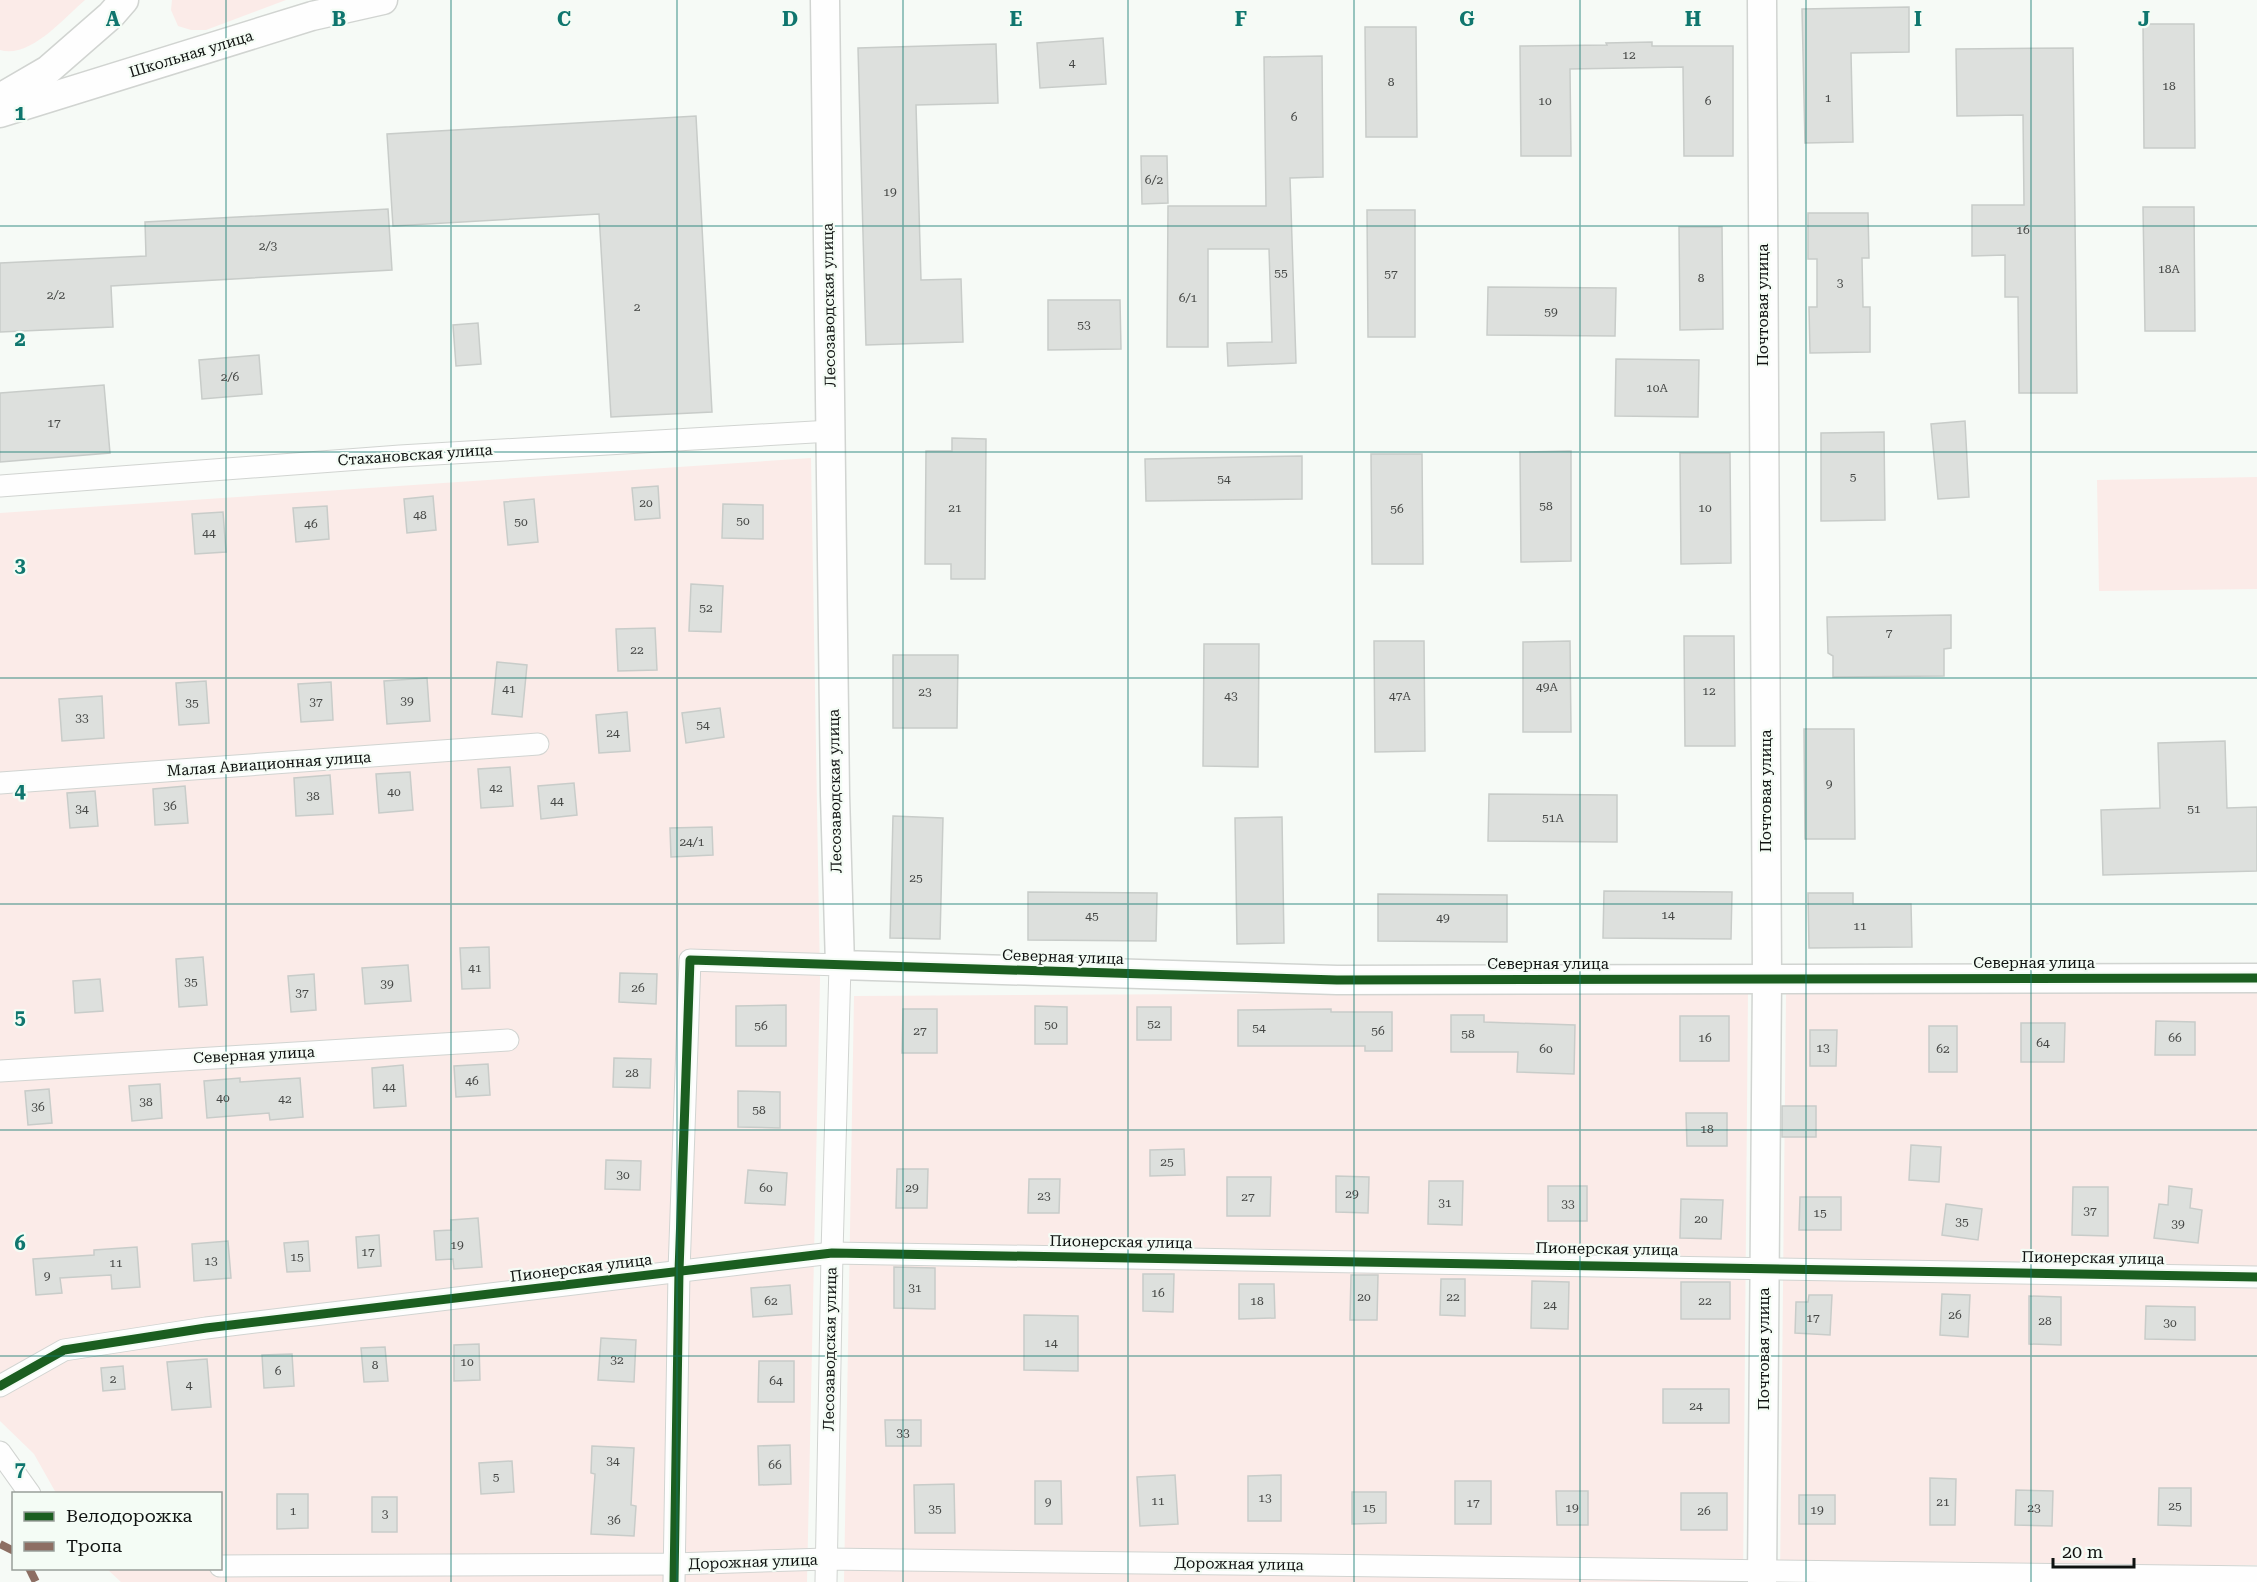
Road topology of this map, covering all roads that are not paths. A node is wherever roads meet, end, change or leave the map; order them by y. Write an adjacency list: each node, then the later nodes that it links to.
1 (124, 0): 5 (street)
2 (383, 0): 6 (street, Школьная улица)
3 (825, 0): 7 (street, Лесозаводская улица)
4 (1762, 0): 12 (street, Почтовая улица)
5 (0, 98)
6 (0, 113)
7 (831, 431): 8 (street, Стахановская улица); 11 (street, Лесозаводская улица)
8 (0, 486)
9 (538, 744): 10 (street, Малая Авиационная улица)
10 (0, 783)
11 (840, 965): 12 (street, Северная улица); 16 (street, Лесозаводская улица); 18 (street)
12 (1767, 978): 13 (street, Северная улица); 17 (street, Почтовая улица)
13 (2257, 978)
14 (508, 1040): 15 (street, Северная улица)
15 (0, 1071)
16 (832, 1253): 17 (street, Пионерская улица); 18 (street, Пионерская улица); 23 (street, Лесозаводская улица)
17 (1764, 1267): 19 (street, Пионерская улица); 26 (street, Почтовая улица)
18 (680, 1271): 20 (street, Пионерская улица); 25 (street)
19 (2257, 1276)
20 (0, 1386)
21 (0, 1452): 22 (street)
22 (29, 1492)
23 (826, 1559): 25 (street, Дорожная улица); 26 (street, Дорожная улица); 29 (street, Лесозаводская улица)
24 (222, 1566): 25 (street, Дорожная улица)
25 (674, 1573)
26 (1762, 1576): 28 (street, Дорожная улица)
27 (2257, 1577): 28 (street, Дорожная улица)
28 (2038, 1578)
29 (826, 1582)

